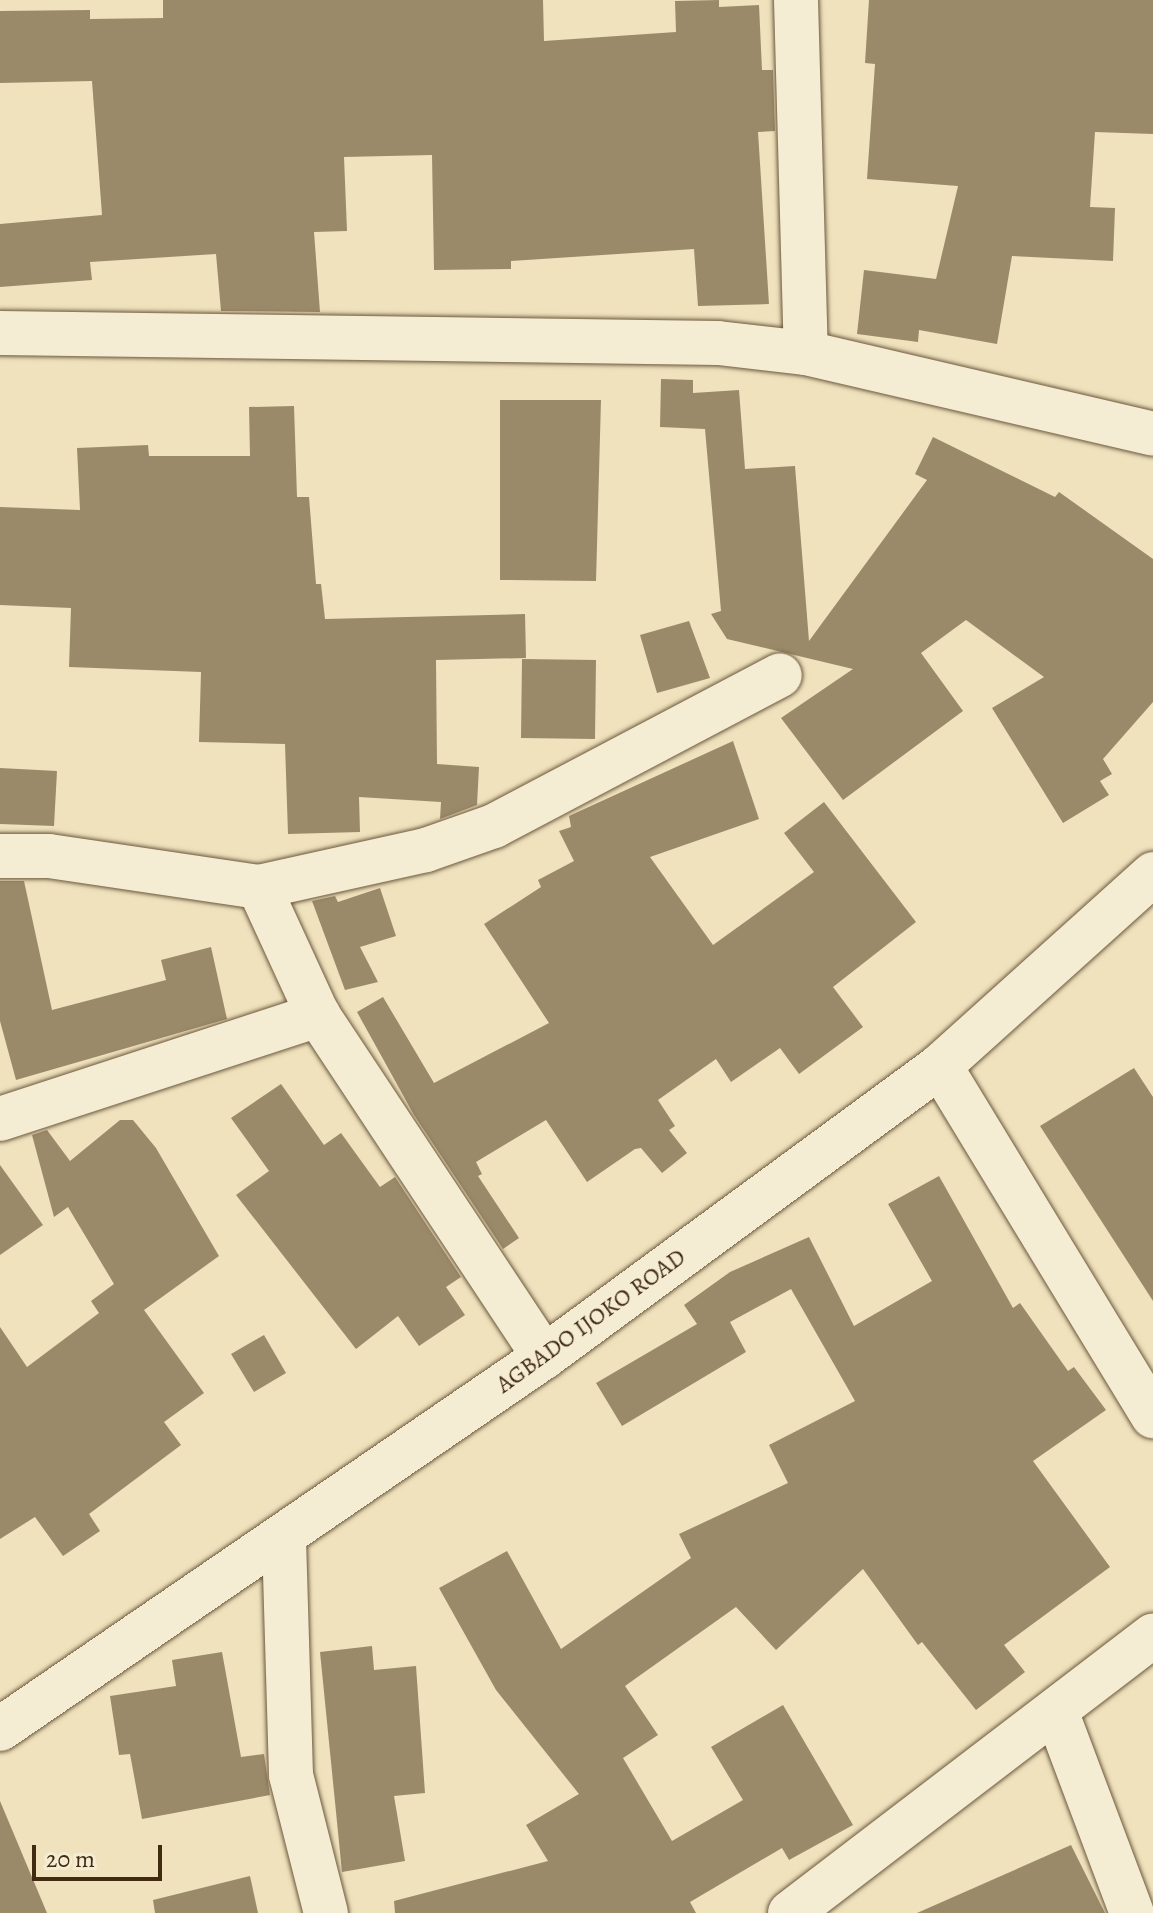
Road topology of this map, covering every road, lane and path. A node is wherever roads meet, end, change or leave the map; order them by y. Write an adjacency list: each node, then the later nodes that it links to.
1 (796, 0): 3 (street)
2 (0, 333): 3 (street)
3 (806, 353): 4 (street)
4 (1153, 434)
5 (780, 675): 8 (street)
6 (0, 856): 8 (street)
7 (1153, 874): 10 (street, AGBADO IJOKO ROAD)
8 (259, 887): 9 (street)
9 (318, 1015): 11 (street); 12 (street)
10 (940, 1066): 12 (street, AGBADO IJOKO ROAD); 13 (street)
11 (0, 1119)
12 (544, 1357): 14 (street, AGBADO IJOKO ROAD)
13 (1153, 1416)
14 (284, 1539): 17 (street, AGBADO IJOKO ROAD); 18 (street)
15 (1153, 1635): 16 (street)
16 (1056, 1711): 19 (street); 20 (street)
17 (0, 1729)
18 (326, 1913)
19 (790, 1913)
20 (1132, 1913)

